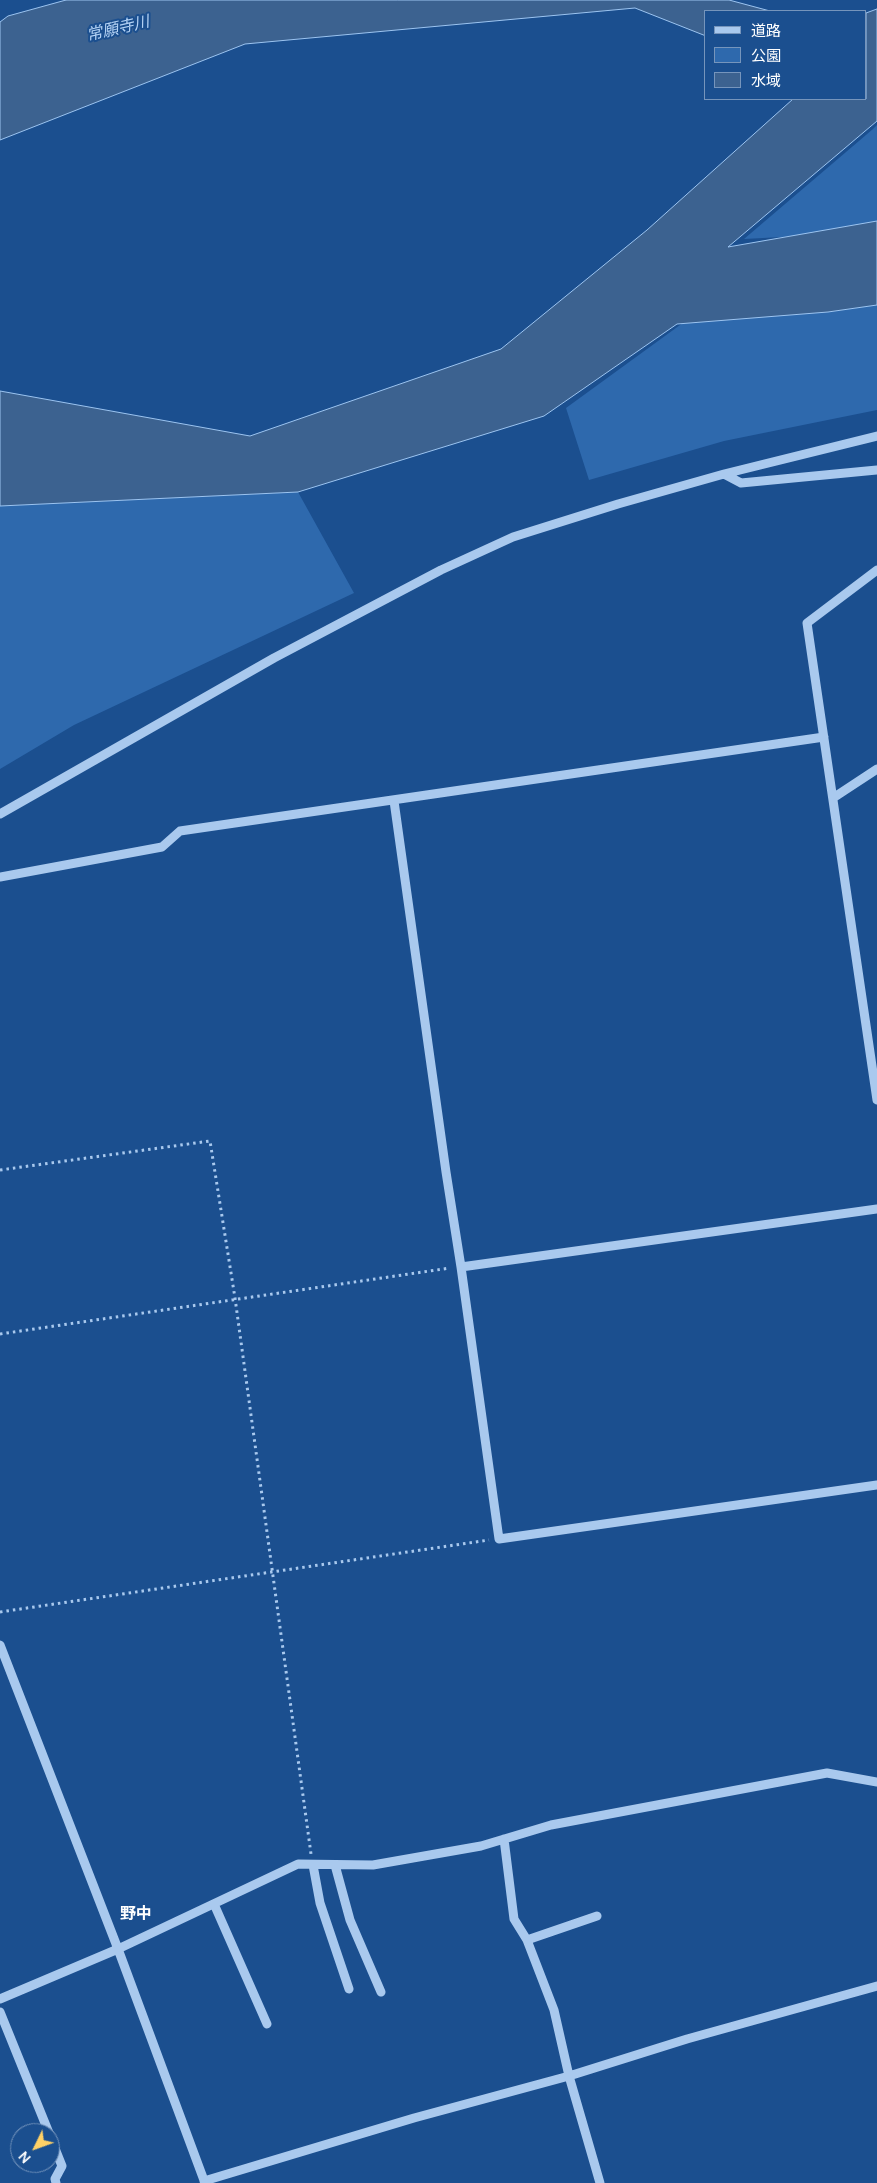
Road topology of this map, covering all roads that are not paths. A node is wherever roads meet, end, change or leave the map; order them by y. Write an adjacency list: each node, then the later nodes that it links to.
1 (877, 436): 3 (street)
2 (877, 470): 3 (street)
3 (724, 474): 9 (street)
4 (877, 570): 5 (street)
5 (824, 737): 7 (street); 8 (street)
6 (877, 769): 7 (street)
7 (833, 798): 11 (street)
8 (394, 801): 10 (street); 13 (street)
9 (0, 814)
10 (0, 877)
11 (877, 1100)
12 (877, 1209): 13 (street)
13 (462, 1266): 14 (street)
14 (877, 1485)
15 (0, 1645): 23 (street)
16 (877, 1782): 17 (street)
17 (504, 1839): 19 (street); 22 (street)
18 (313, 1865): 19 (street); 20 (street); 25 (street)
19 (335, 1865): 26 (street)
20 (214, 1904): 23 (street); 29 (street)
21 (597, 1916): 22 (street)
22 (527, 1940): 30 (street)
23 (118, 1949): 27 (street); 32 (street)
24 (877, 1986): 30 (street)
25 (349, 1989)
26 (381, 1992)
27 (0, 1998)
28 (0, 2012): 31 (street)
29 (267, 2024)
30 (569, 2076): 32 (street); 33 (street)
31 (44, 2123)
32 (205, 2182)
33 (600, 2183)

